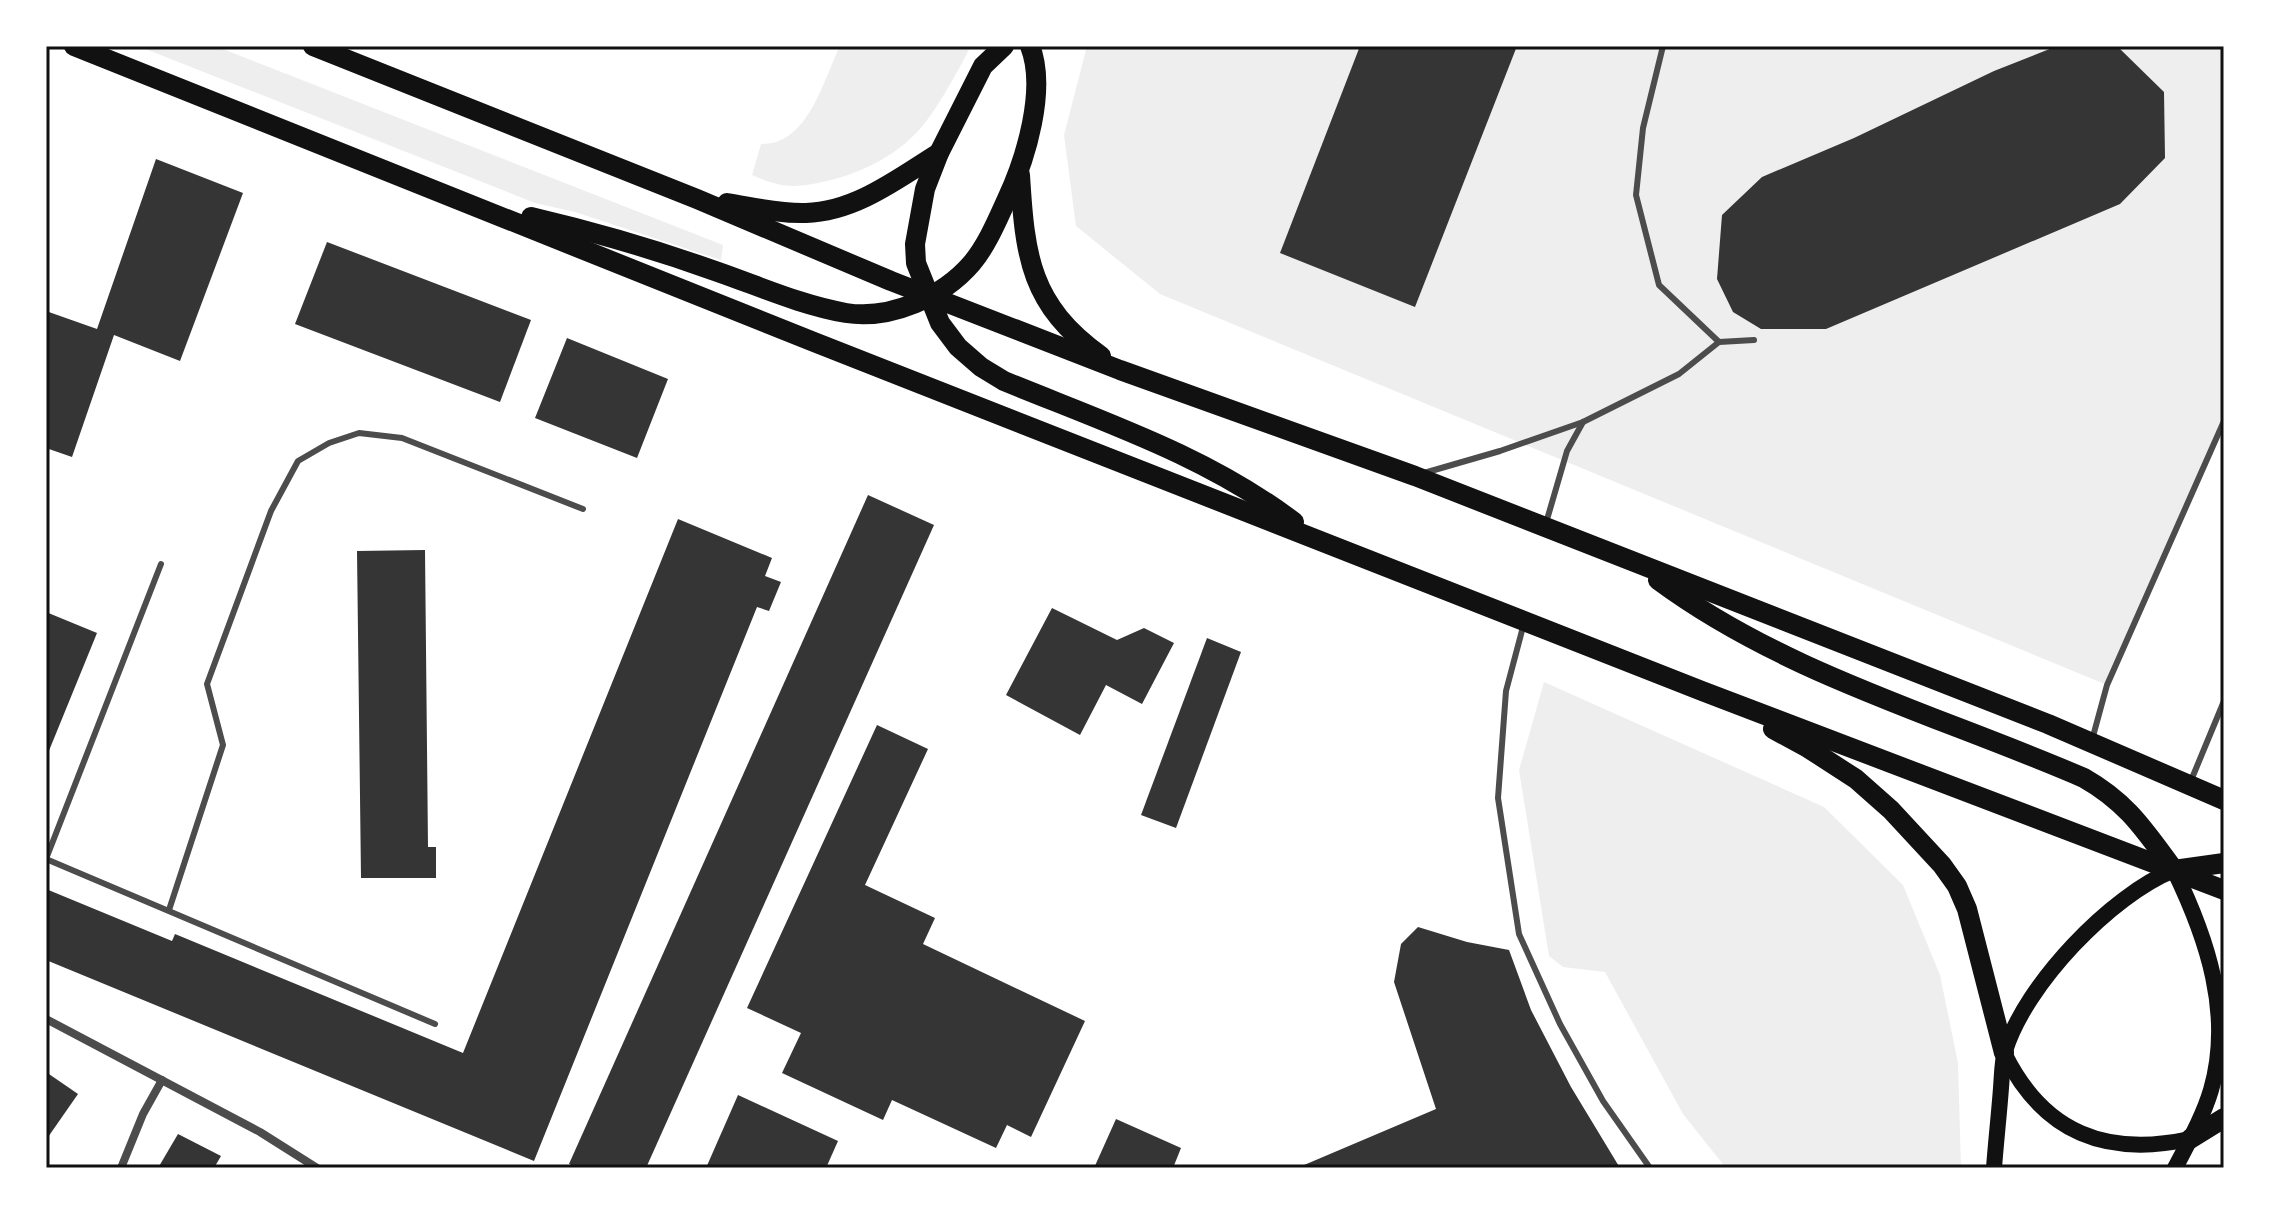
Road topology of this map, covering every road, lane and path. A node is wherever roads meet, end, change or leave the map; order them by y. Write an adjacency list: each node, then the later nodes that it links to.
1 (74, 46): 9 (main road)
2 (313, 46): 8 (main road)
3 (1004, 46): 6 (main road)
4 (1030, 46): 7 (main road)
5 (1663, 46): 12 (lane)
6 (939, 153): 8 (main road); 10 (main road)
7 (1019, 163): 10 (main road); 13 (main road)
8 (697, 199): 10 (main road)
9 (473, 204): 10 (main road); 19 (main road)
10 (928, 296): 13 (main road); 19 (main road)
11 (1754, 340): 12 (lane)
12 (1719, 342): 15 (lane)
13 (1120, 370): 16 (main road)
14 (2224, 421): 25 (lane)
15 (1583, 422): 16 (lane); 18 (lane)
16 (1415, 476): 18 (main road)
17 (583, 509): 32 (lane)
18 (1545, 526): 20 (main road)
19 (1313, 537): 22 (main road)
20 (1635, 563): 25 (main road); 30 (main road)
21 (161, 564): 28 (lane)
22 (1525, 620): 23 (main road); 41 (lane)
23 (1702, 691): 30 (main road); 35 (main road)
24 (2224, 701): 26 (lane)
25 (2091, 743): 26 (main road)
26 (2189, 786): 27 (main road)
27 (2224, 800)
28 (46, 859): 32 (lane)
29 (2224, 863): 30 (main road)
30 (2174, 870): 31 (main road); 35 (main road); 38 (main road)
31 (2224, 890)
32 (169, 910): 34 (lane)
33 (46, 1019): 36 (street)
34 (435, 1024)
35 (2004, 1053): 38 (main road); 42 (main road)
36 (162, 1080): 39 (street); 40 (street)
37 (2224, 1118): 38 (main road)
38 (2190, 1139): 43 (main road)
39 (121, 1168)
40 (317, 1168)
41 (1650, 1168)
42 (1994, 1168)
43 (2175, 1168)

